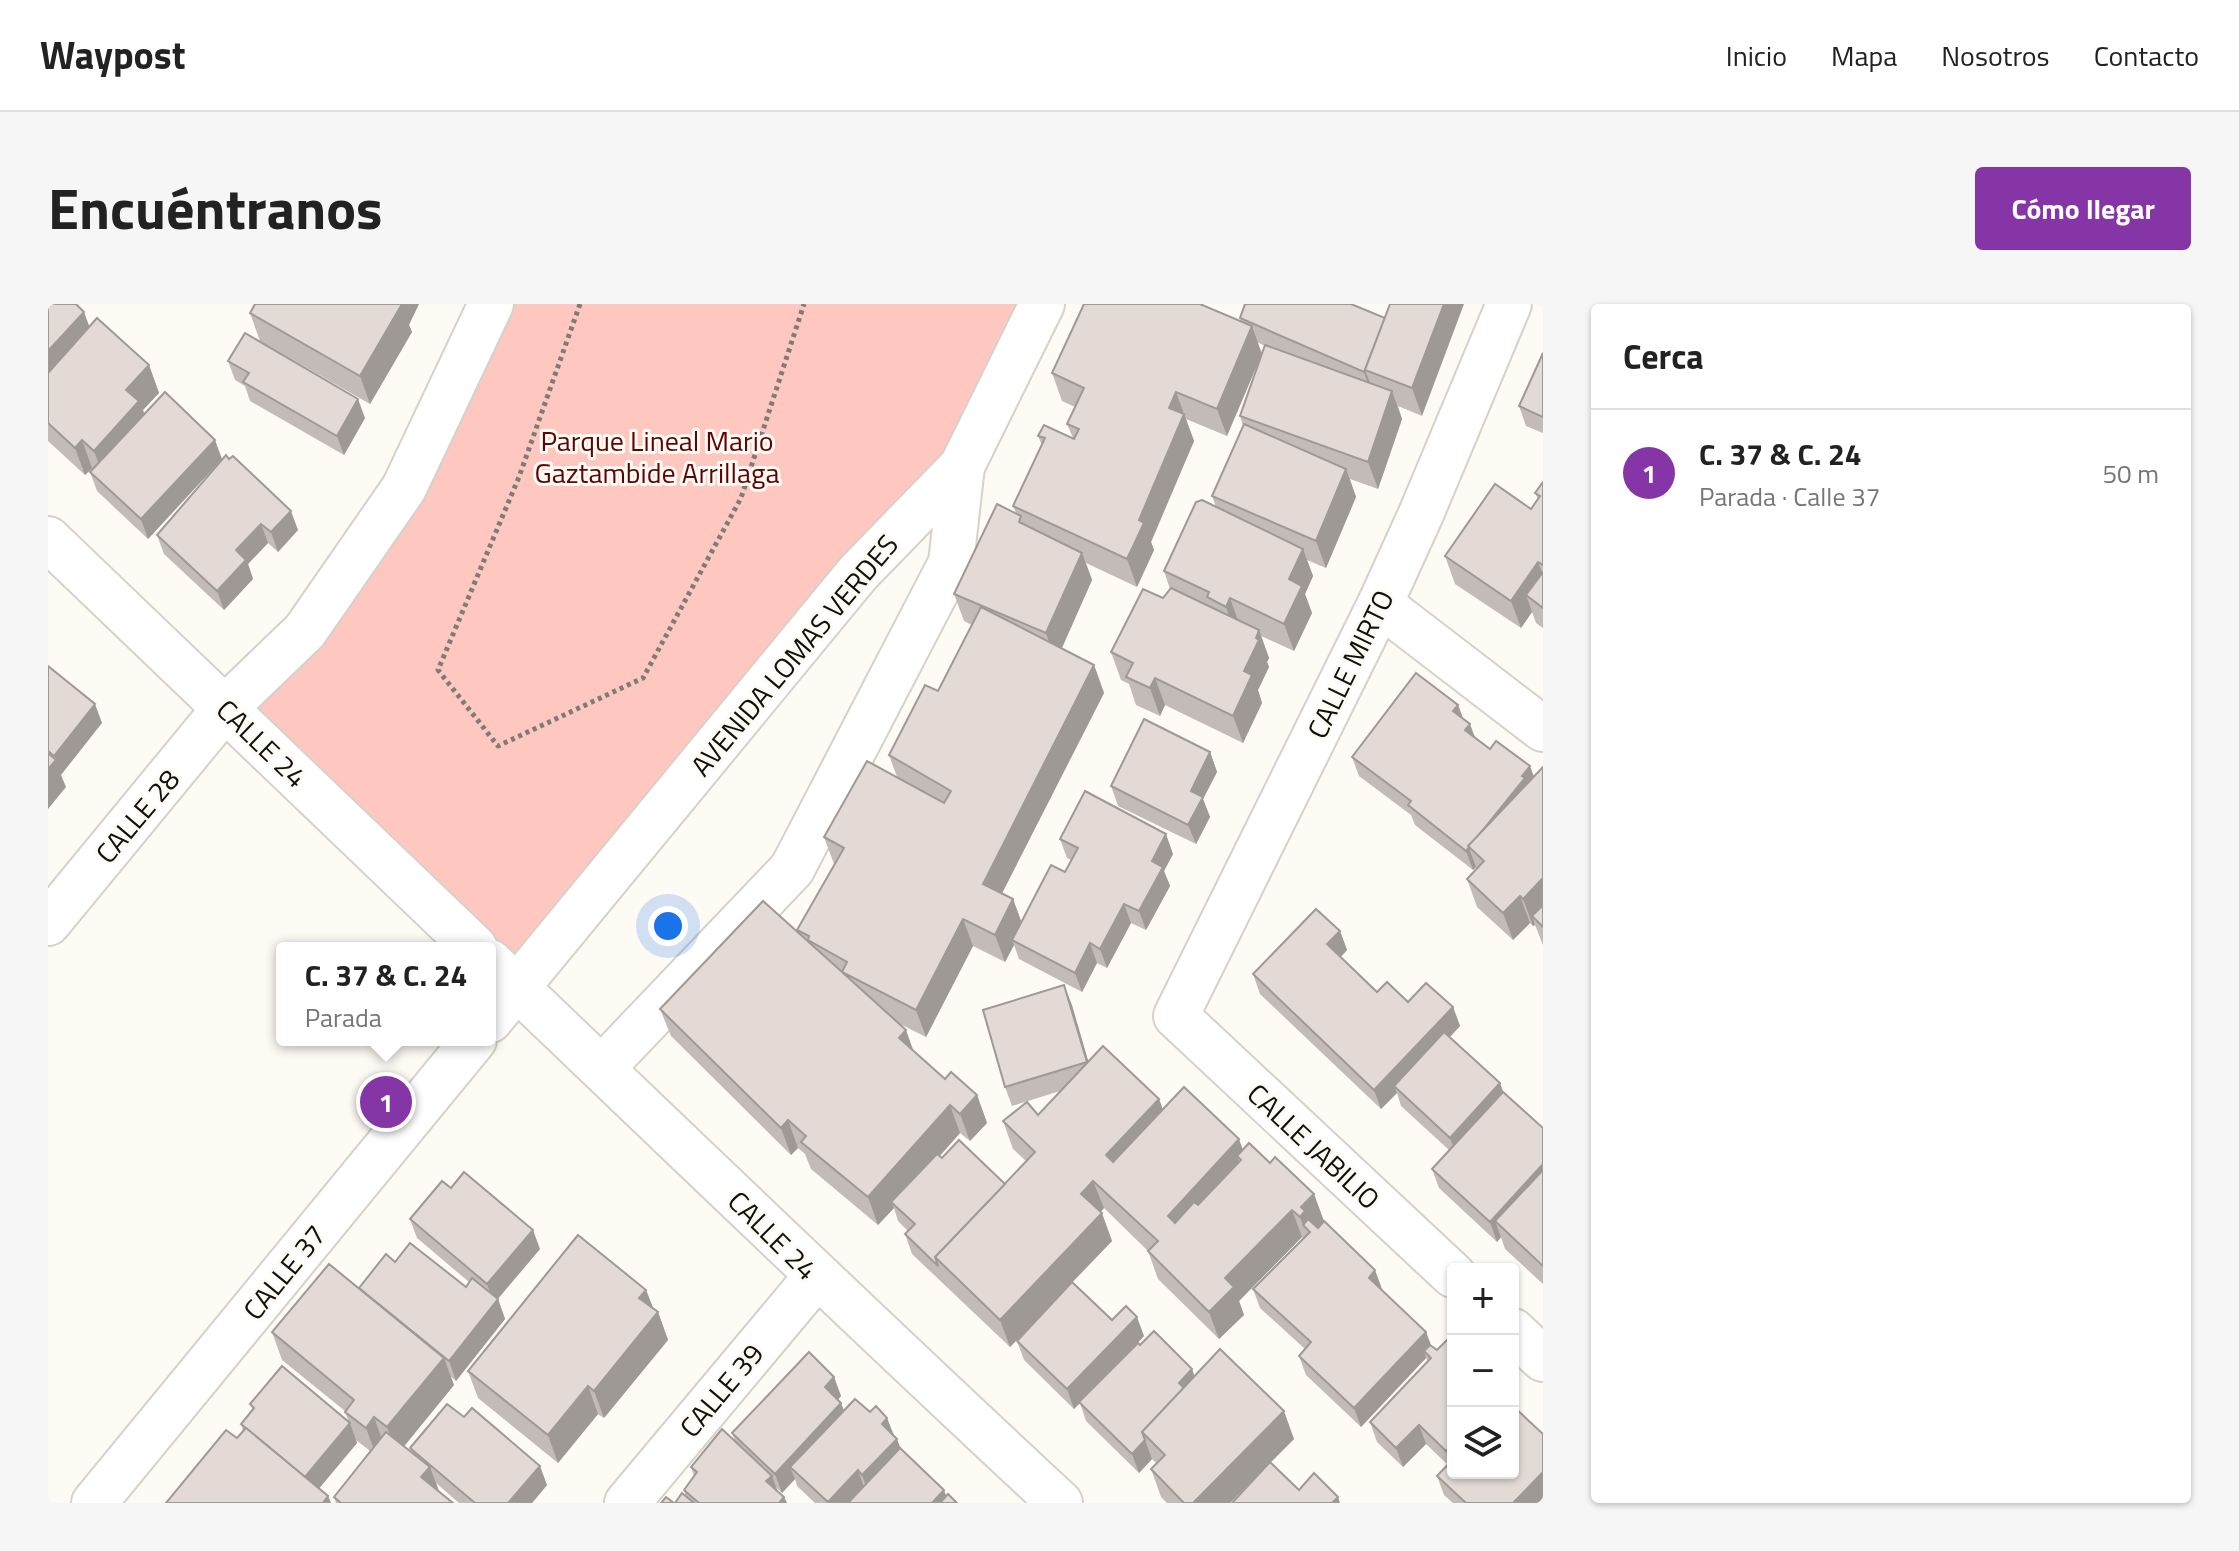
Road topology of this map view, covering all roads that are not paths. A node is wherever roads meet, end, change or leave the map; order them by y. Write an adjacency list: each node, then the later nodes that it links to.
1 (491, 304): 7 (street, CALLE 28)
2 (1042, 304): 4 (street, AVENIDA LOMAS VERDES)
3 (1509, 304): 6 (street, CALLE MIRTO)
4 (962, 466): 11 (street, AVENIDA LOMAS VERDES); 14 (street)
5 (48, 539): 7 (street, CALLE 24)
6 (1380, 604): 8 (street); 12 (street, CALLE MIRTO)
7 (225, 708): 9 (street, CALLE 28); 10 (street, CALLE 24)
8 (1543, 729)
9 (48, 923)
10 (469, 942)
11 (499, 990): 14 (street, CALLE 24)
12 (1176, 1016): 15 (street, CALLE JABILIO)
13 (469, 1046): 19 (street, CALLE 37)
14 (603, 1067): 16 (street, CALLE 24)
15 (1447, 1269)
16 (816, 1277): 20 (street, CALLE 39); 21 (street, CALLE 24)
17 (1517, 1335): 18 (street)
18 (1543, 1359)
19 (94, 1503)
20 (627, 1503)
21 (1060, 1503)

